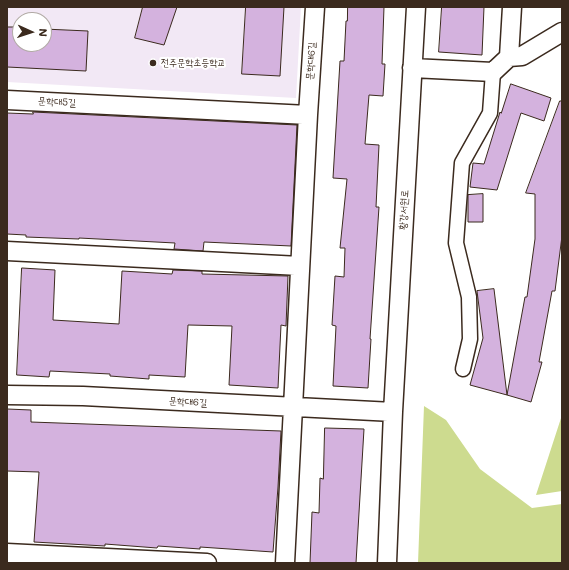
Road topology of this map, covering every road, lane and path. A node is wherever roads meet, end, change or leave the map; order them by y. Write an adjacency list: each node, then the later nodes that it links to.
1 (315, 7): 9 (street, 문학대6길)
2 (416, 7): 6 (street, 황강서원로)
3 (512, 7): 5 (street)
4 (562, 32): 5 (street)
5 (509, 57): 7 (street)
6 (412, 68): 7 (street); 15 (street, 황강서원로)
7 (493, 72): 12 (street)
8 (7, 100): 9 (street, 문학대5길)
9 (308, 115): 11 (street, 문학대6길)
10 (7, 251): 11 (street)
11 (300, 266): 14 (street, 문학대6길)
12 (463, 369)
13 (7, 394): 14 (street, 문학대6길)
14 (293, 407): 15 (street); 18 (street, 문학대6길)
15 (393, 412): 19 (street, 황강서원로)
16 (7, 553): 17 (street)
17 (207, 563)
18 (285, 563)
19 (387, 563)

